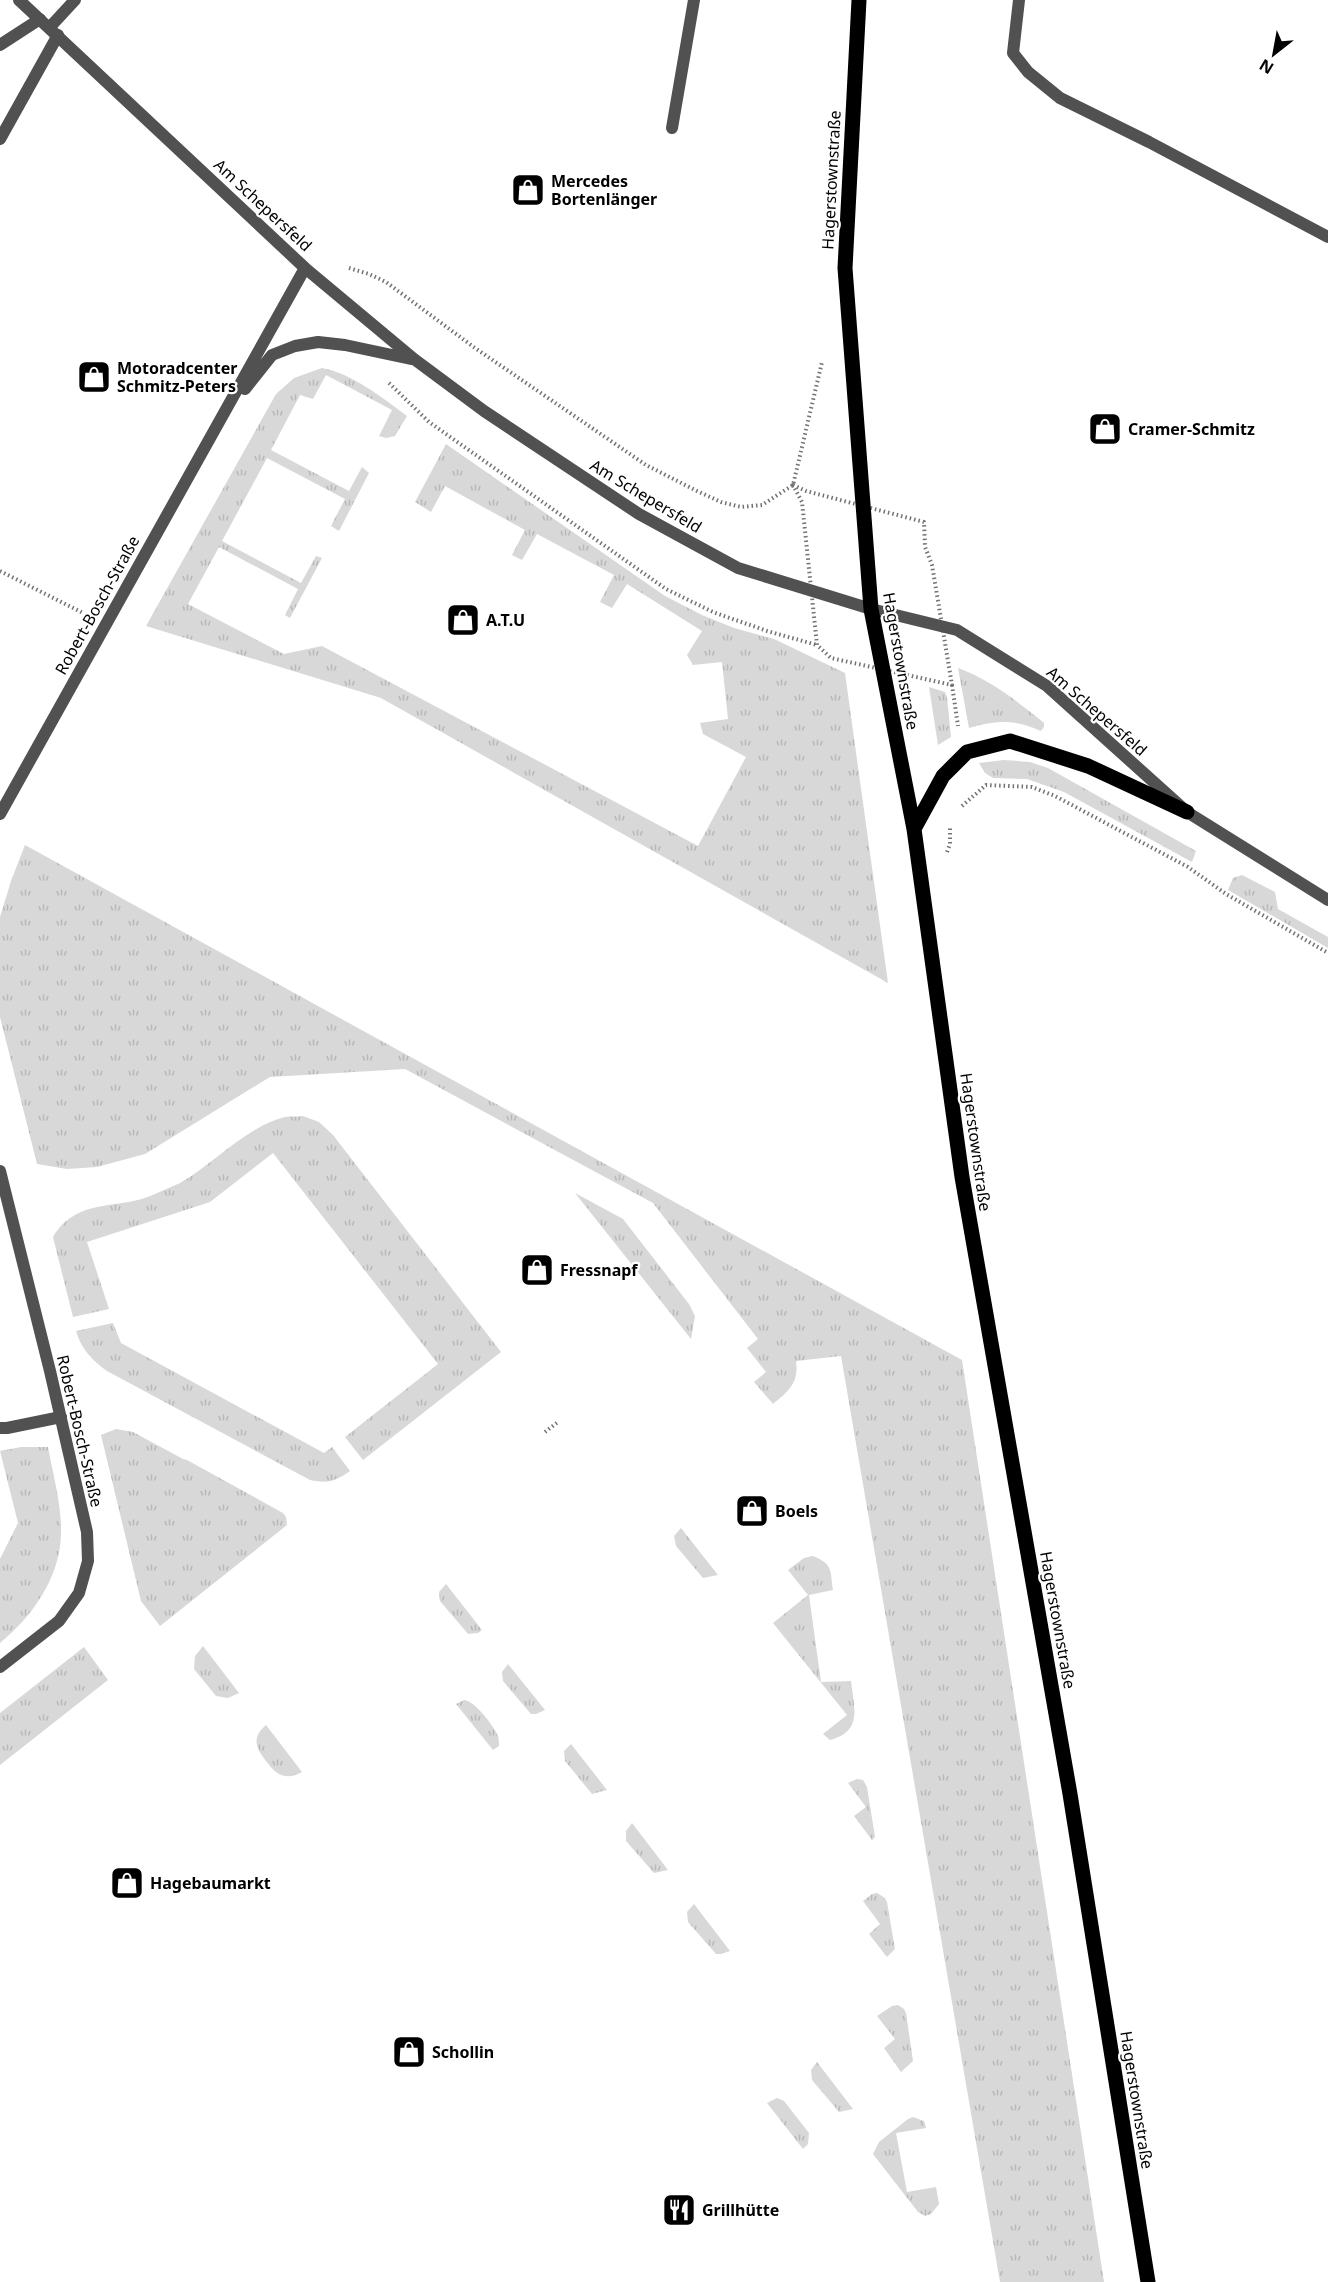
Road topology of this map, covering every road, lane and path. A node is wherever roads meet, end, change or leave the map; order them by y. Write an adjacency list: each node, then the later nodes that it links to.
1 (19, 0): 6 (street, Am Schepersfeld)
2 (75, 0): 6 (street)
3 (694, 0): 8 (street)
4 (859, 0): 22 (main road, Hagerstownstraße)
5 (1019, 0): 10 (street)
6 (50, 27): 7 (street); 9 (street); 11 (street, Am Schepersfeld)
7 (0, 45)
8 (672, 128)
9 (0, 139)
10 (1328, 237)
11 (305, 267): 13 (street, Am Schepersfeld); 15 (street, Robert-Bosch-Straße); 16 (path)
12 (823, 356): 16 (path)
13 (414, 359): 15 (street, Robert-Bosch-Straße); 22 (street, Am Schepersfeld)
14 (393, 386): 25 (path)
15 (225, 413): 23 (street, Robert-Bosch-Straße)
16 (793, 485): 17 (path); 18 (path)
17 (806, 491)
18 (802, 502)
19 (912, 519): 20 (path)
20 (926, 547)
21 (0, 572): 23 (path)
22 (871, 609): 30 (street, Am Schepersfeld); 33 (main road, Hagerstownstraße)
23 (105, 624): 31 (street, Robert-Bosch-Straße)
24 (816, 629): 25 (path)
25 (818, 645): 26 (path)
26 (843, 661)
27 (952, 685): 28 (path)
28 (959, 733)
29 (959, 809): 36 (path)
30 (1186, 812): 33 (main road); 35 (street, Am Schepersfeld)
31 (0, 814)
32 (951, 822): 34 (path)
33 (914, 829): 43 (main road, Hagerstownstraße)
34 (946, 854)
35 (1328, 900)
36 (1328, 953)
37 (0, 1171): 38 (street, Robert-Bosch-Straße)
38 (61, 1417): 40 (street); 42 (street, Robert-Bosch-Straße)
39 (558, 1422): 41 (path)
40 (0, 1428)
41 (545, 1432)
42 (0, 1668)
43 (1148, 2282)

